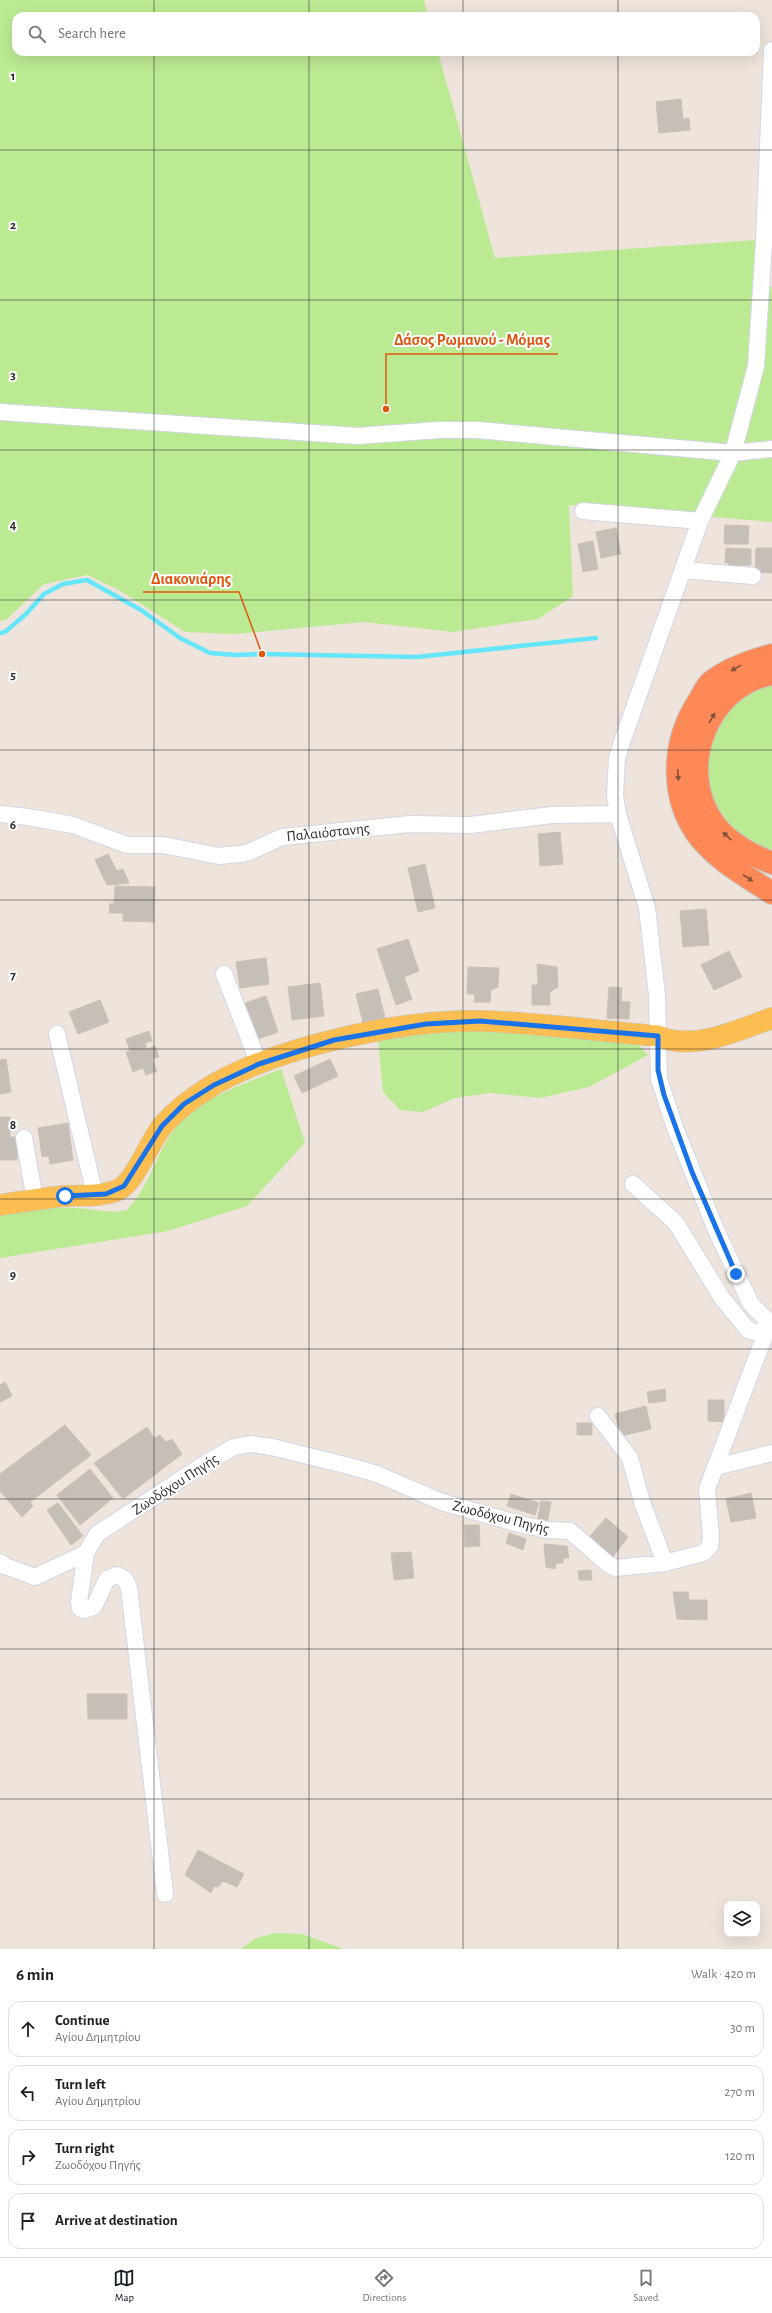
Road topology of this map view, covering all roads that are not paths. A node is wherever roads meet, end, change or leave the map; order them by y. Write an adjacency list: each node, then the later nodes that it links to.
1 (772, 50): 4 (street)
2 (0, 412): 4 (street)
3 (772, 449): 4 (street)
4 (733, 453): 6 (street)
5 (583, 511): 6 (street)
6 (700, 521): 7 (street)
7 (683, 570): 8 (street); 12 (street)
8 (753, 576)
9 (772, 655): 14 (highway, one-way to 14)
10 (772, 674): 13 (highway, one-way to 10)
11 (0, 814): 12 (street, Παλαιόστανης)
12 (618, 814): 18 (street)
13 (772, 863)
14 (772, 893)
15 (224, 974): 19 (street)
16 (772, 1018): 18 (main road)
17 (57, 1034): 22 (street)
18 (658, 1036): 19 (main road); 25 (street)
19 (259, 1064): 22 (main road)
20 (24, 1138): 23 (street)
21 (633, 1184): 25 (street)
22 (95, 1195): 23 (main road)
23 (35, 1200): 24 (main road)
24 (0, 1206)
25 (767, 1326): 28 (street, Ζωοδόχου Πηγής)
26 (598, 1416): 31 (street)
27 (772, 1453): 28 (street)
28 (715, 1467): 31 (street, Ζωοδόχου Πηγής)
29 (86, 1553): 30 (street); 31 (street, Ζωοδόχου Πηγής); 32 (street)
30 (0, 1562)
31 (665, 1563)
32 (164, 1894)

